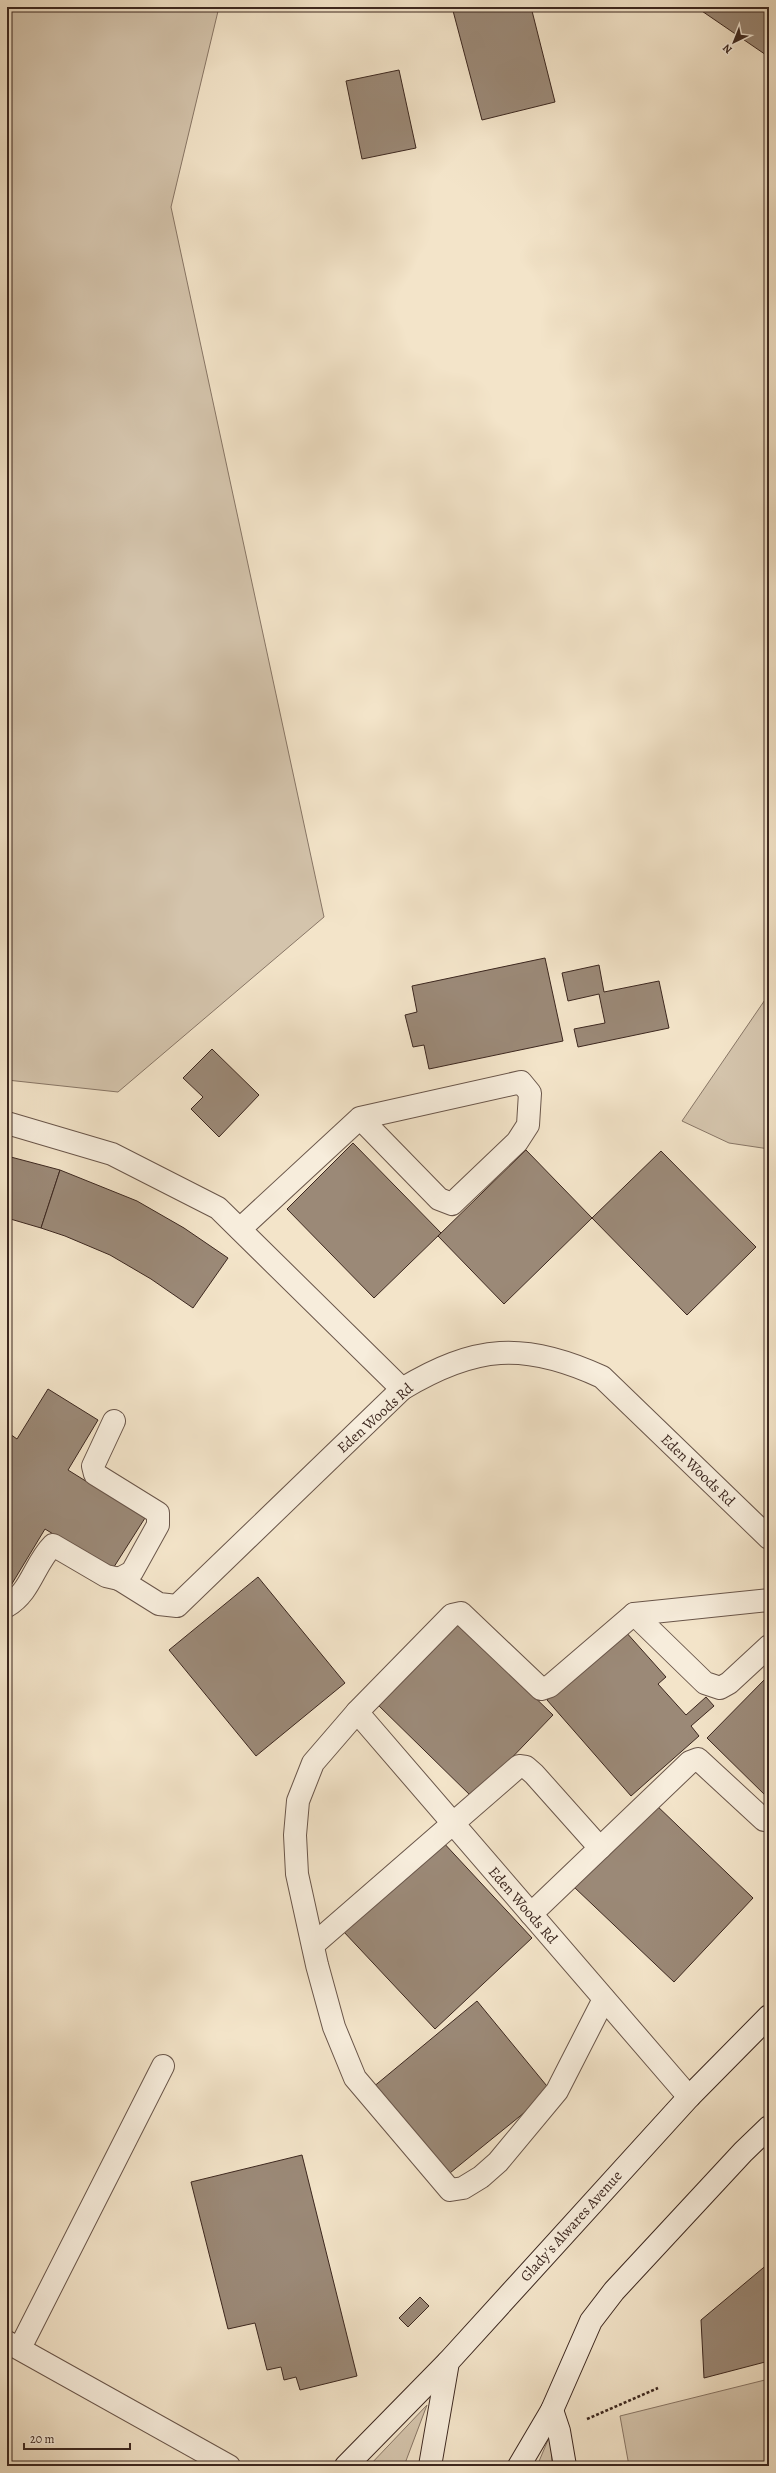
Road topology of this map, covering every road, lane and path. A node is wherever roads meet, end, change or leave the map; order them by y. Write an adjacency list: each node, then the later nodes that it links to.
1 (360, 1118): 1 (street); 3 (street)
2 (7, 1123): 3 (street)
3 (240, 1229): 4 (street)
4 (402, 1389): 6 (street, Eden Woods Rd); 7 (street, Eden Woods Rd)
5 (114, 1421): 7 (street)
6 (769, 1538)
7 (119, 1579): 9 (street)
8 (769, 1600): 10 (street)
9 (7, 1606)
10 (634, 1614): 11 (street); 12 (street)
11 (769, 1646)
12 (357, 1712): 14 (street, Eden Woods Rd); 17 (street)
13 (764, 1820): 15 (street)
14 (452, 1823): 15 (street); 16 (street, Eden Woods Rd); 17 (street)
15 (600, 1848): 16 (street)
16 (531, 1914): 18 (street, Eden Woods Rd)
17 (313, 1944): 18 (street)
18 (604, 1999): 21 (street, Eden Woods Rd)
19 (769, 2016): 21 (street, Glady's Alwares Avenue)
20 (163, 2066): 23 (street)
21 (689, 2097): 24 (street, Glady's Alwares Avenue)
22 (769, 2126): 26 (street)
23 (13, 2345): 28 (street)
24 (448, 2362): 29 (street, Glady's Alwares Avenue); 30 (street)
25 (658, 2388): 27 (path)
26 (552, 2410): 27 (street); 31 (street)
27 (559, 2431): 32 (street)
28 (228, 2466)
29 (346, 2466)
30 (430, 2466)
31 (520, 2466)
32 (565, 2466)

